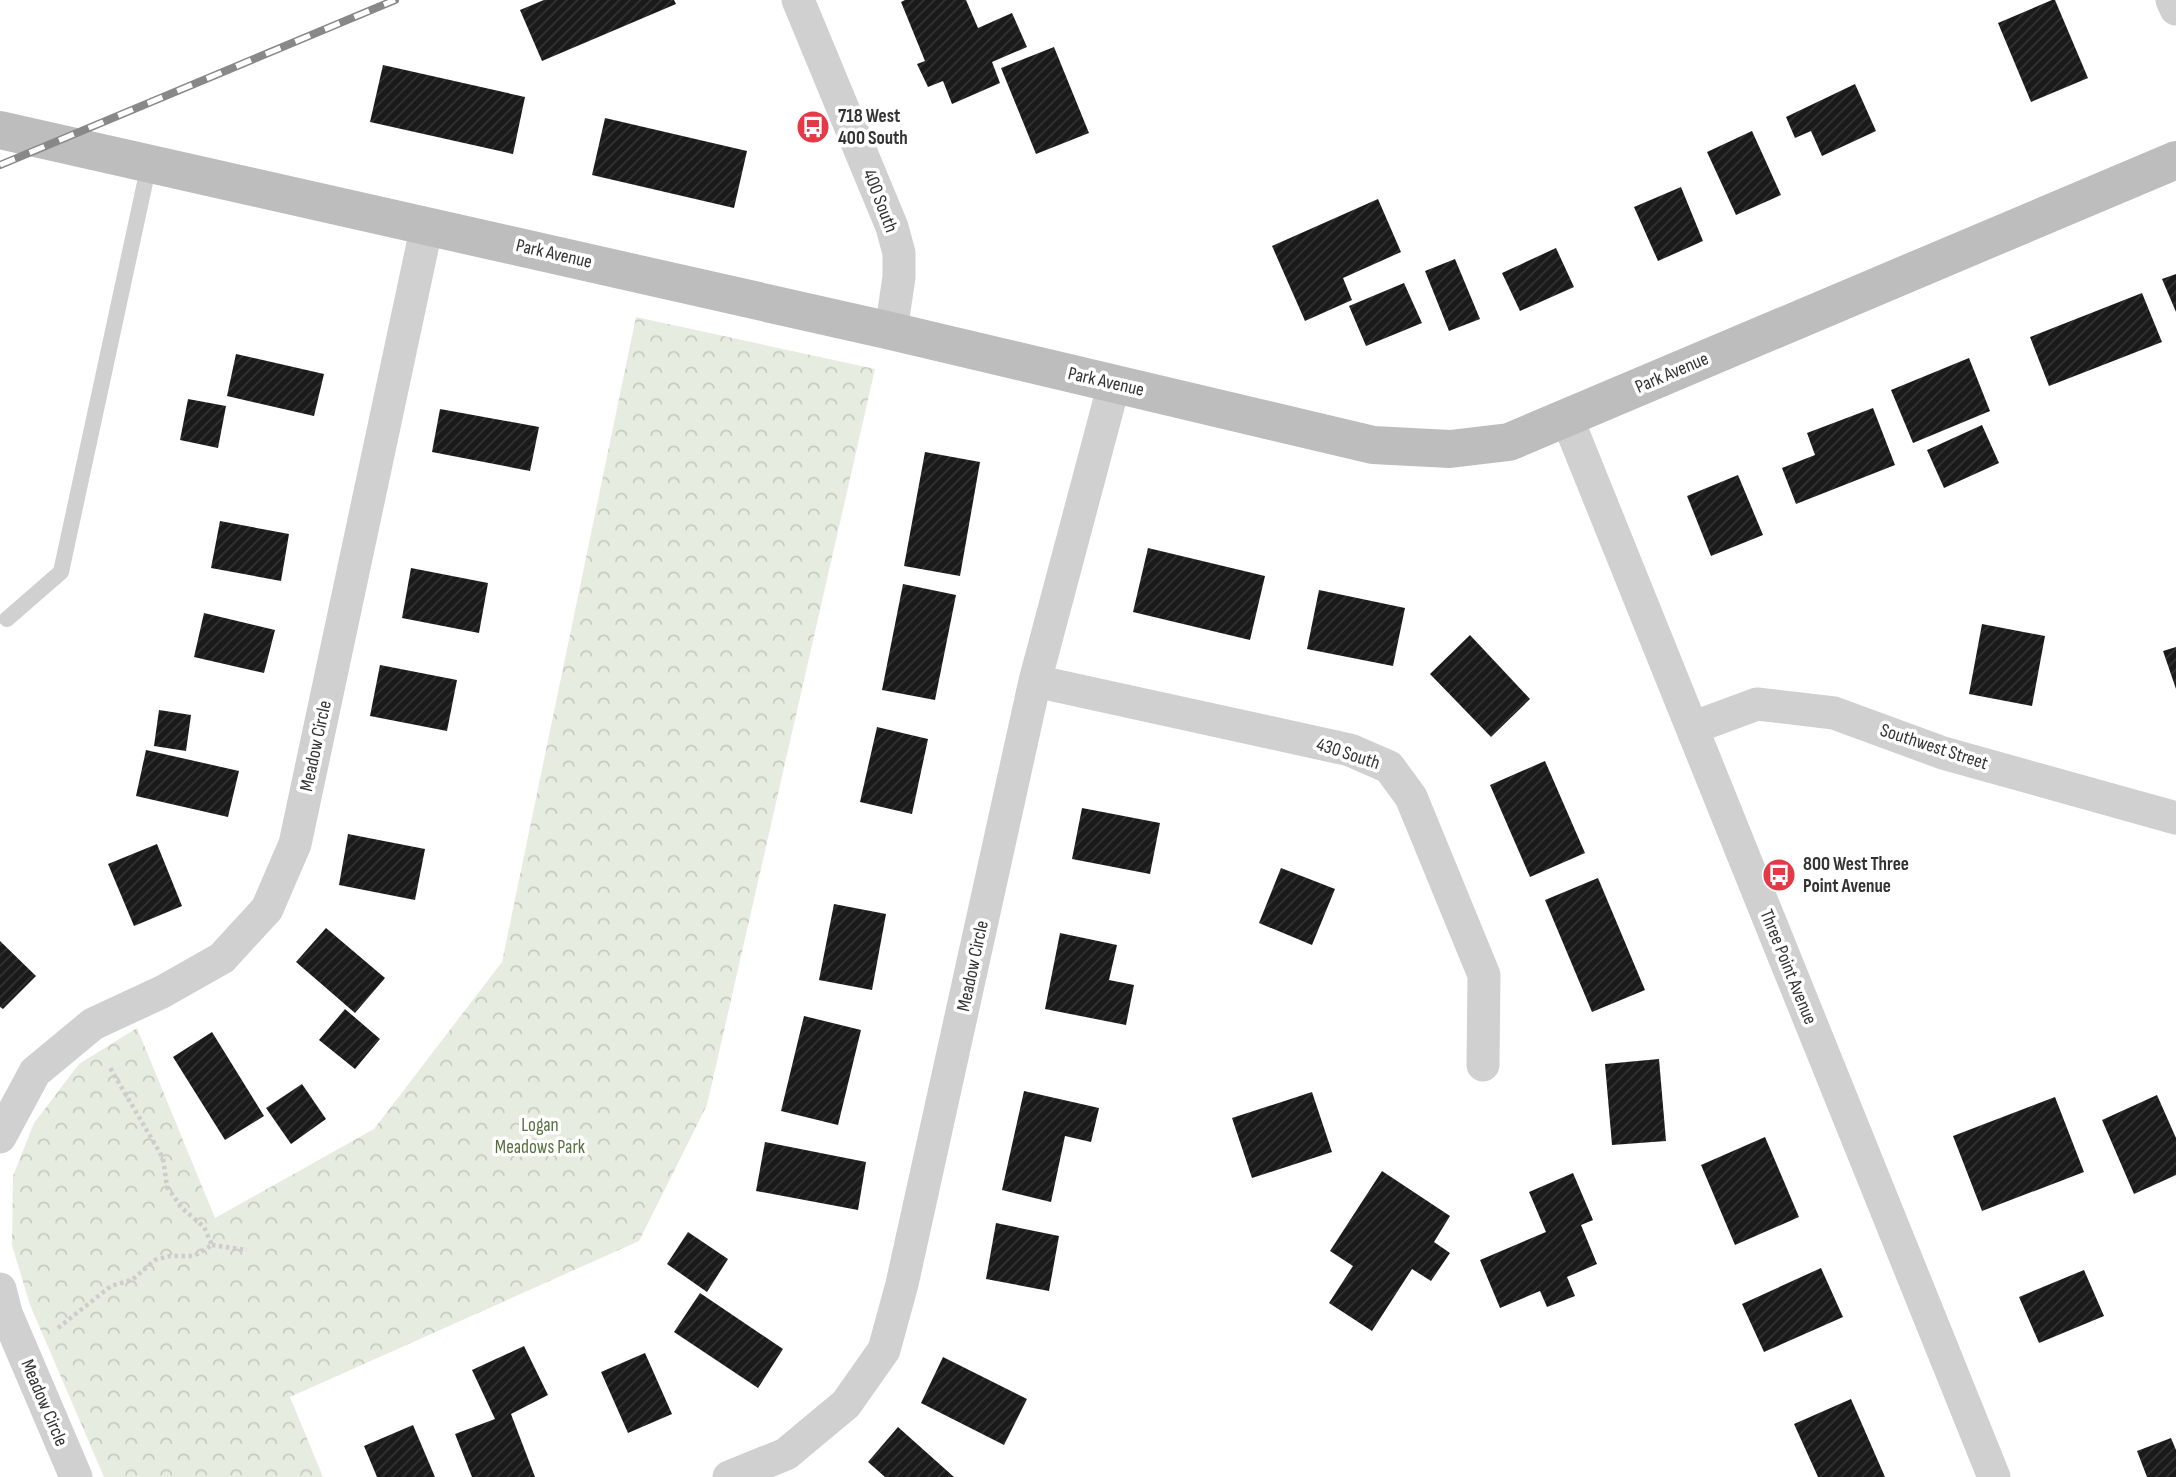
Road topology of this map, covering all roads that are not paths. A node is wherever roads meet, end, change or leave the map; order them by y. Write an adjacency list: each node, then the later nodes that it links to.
1 (798, 0): 8 (street, 400 South)
2 (2172, 0): 3 (street)
3 (2176, 9)
4 (0, 130): 6 (street, Park Avenue)
5 (2176, 160): 10 (street, Park Avenue)
6 (149, 164): 7 (street, Park Avenue); 11 (lane)
7 (428, 225): 8 (street, Park Avenue); 16 (street, Meadow Circle)
8 (891, 331): 9 (street, Park Avenue)
9 (1114, 384): 10 (street, Park Avenue); 12 (street, Meadow Circle)
10 (1567, 418): 13 (street, Three Point Avenue)
11 (7, 619)
12 (1035, 681): 15 (street, 430 South); 19 (street, Meadow Circle)
13 (1692, 728): 14 (street, Southwest Street); 20 (street, Three Point Avenue)
14 (2176, 818)
15 (1483, 1065)
16 (0, 1137)
17 (0, 1289): 18 (street, Meadow Circle)
18 (76, 1477)
19 (729, 1477)
20 (1994, 1477)

